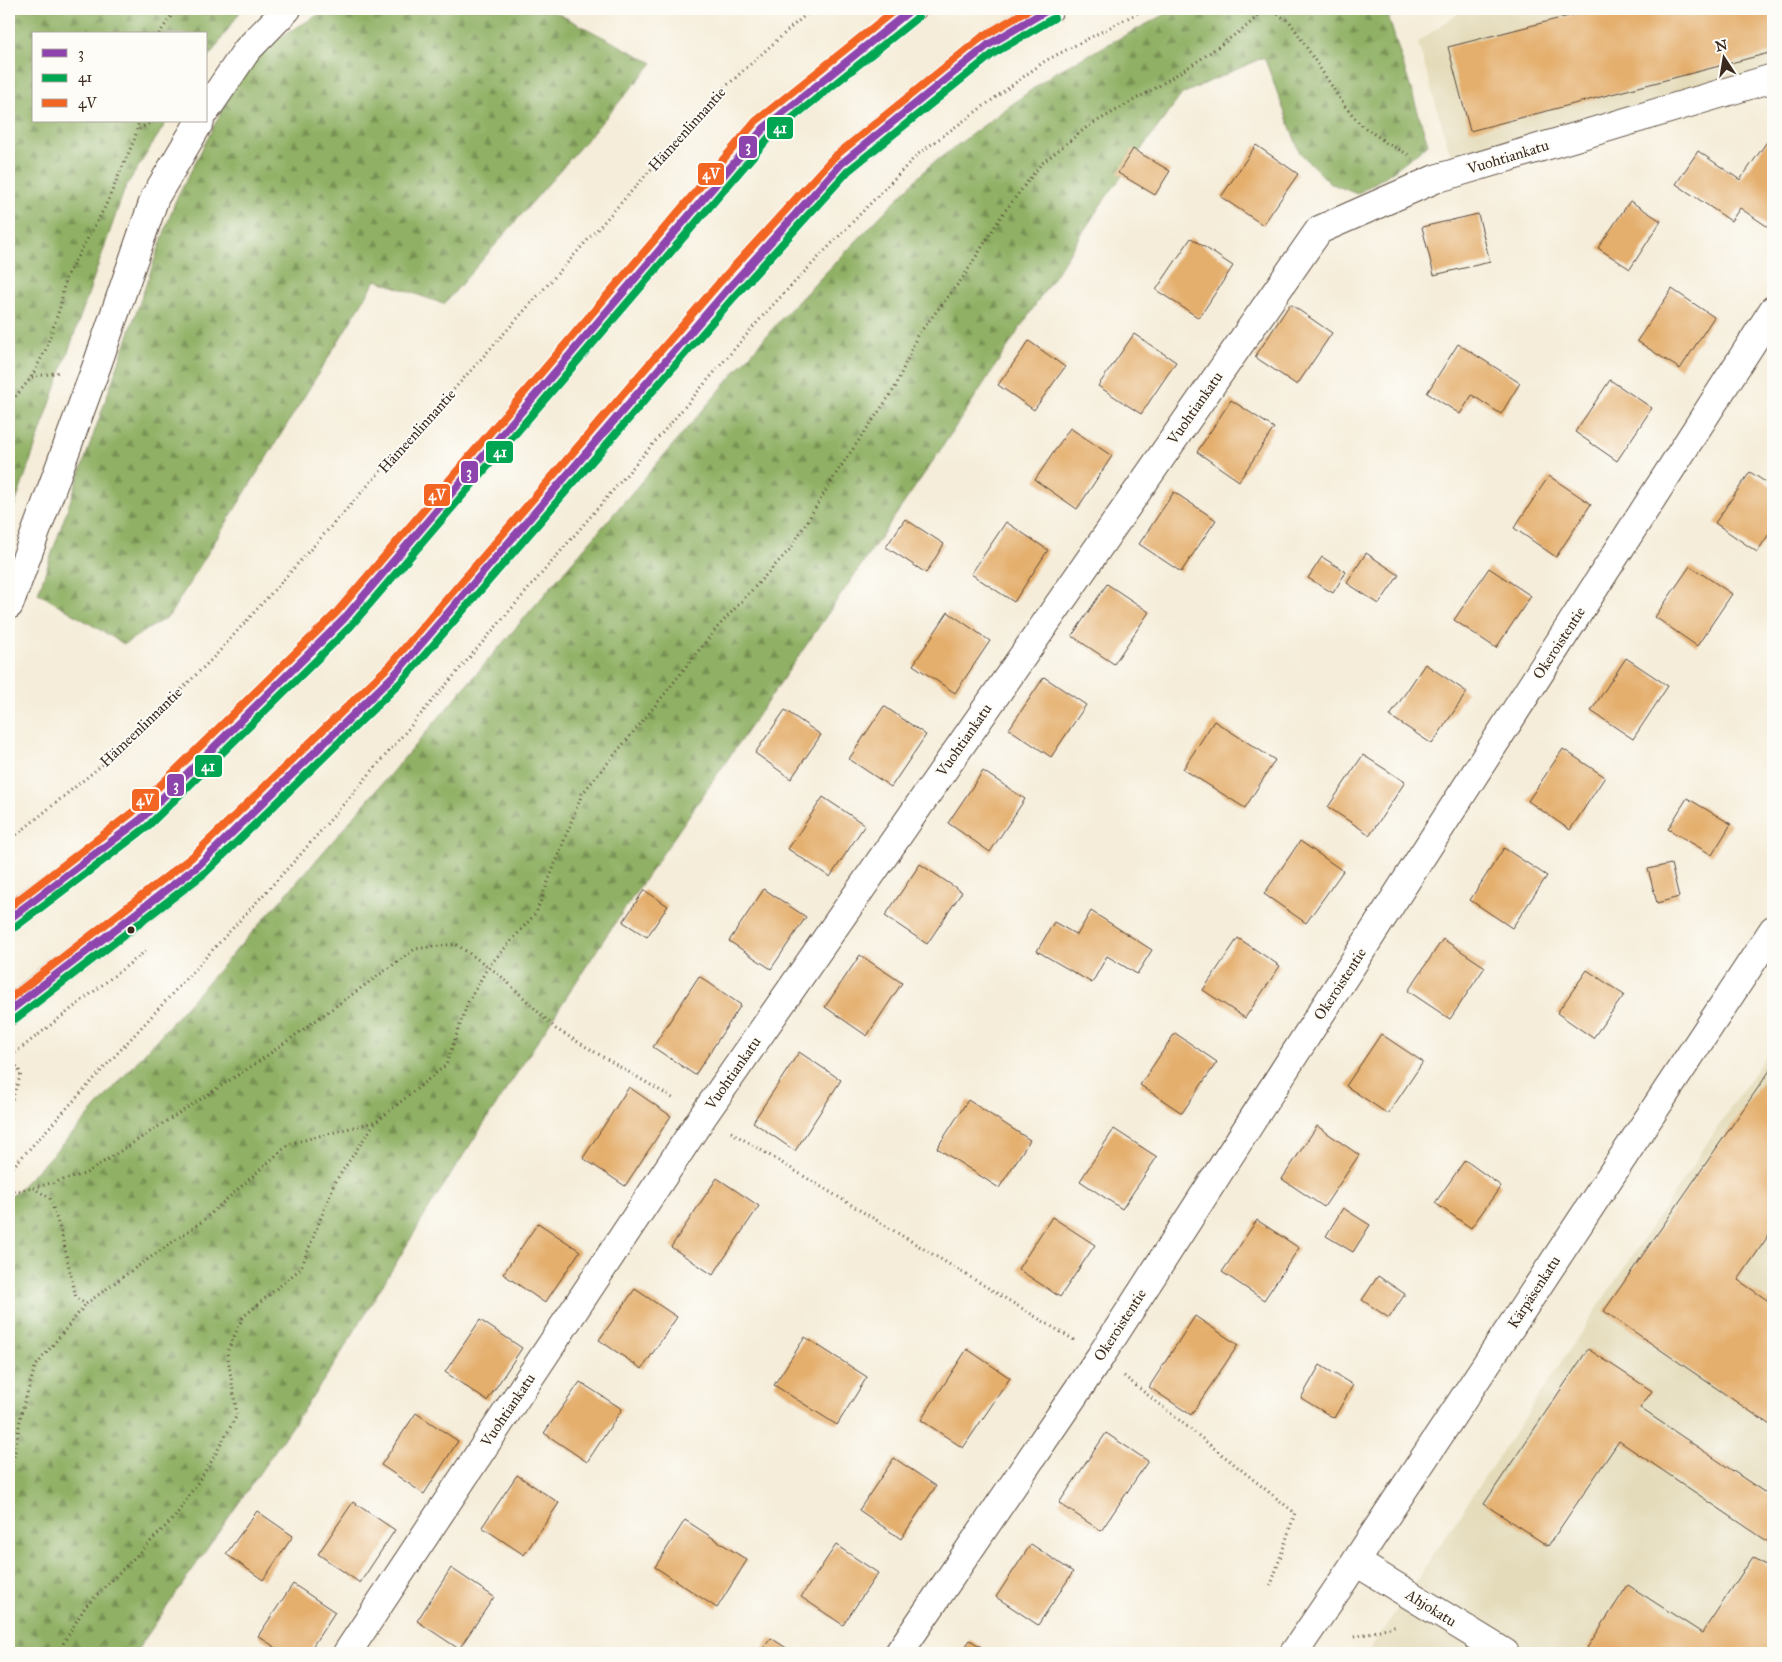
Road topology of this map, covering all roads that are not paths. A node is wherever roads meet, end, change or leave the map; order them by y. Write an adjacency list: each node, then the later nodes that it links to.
1 (287, 9): 5 (street)
2 (912, 9): 9 (street)
3 (1048, 9): 11 (street)
4 (1773, 78): 13 (street, Vuohtiankatu)
5 (208, 107)
6 (199, 122): 8 (street)
7 (1773, 310): 14 (street, Okeroistentie)
8 (9, 604)
9 (9, 919)
10 (1773, 930): 12 (street, Kärpäsenkatu)
11 (9, 1011)
12 (1356, 1562): 15 (street, Kärpäsenkatu); 16 (street, Ahjokatu)
13 (347, 1653)
14 (899, 1653)
15 (1294, 1653)
16 (1505, 1653)

